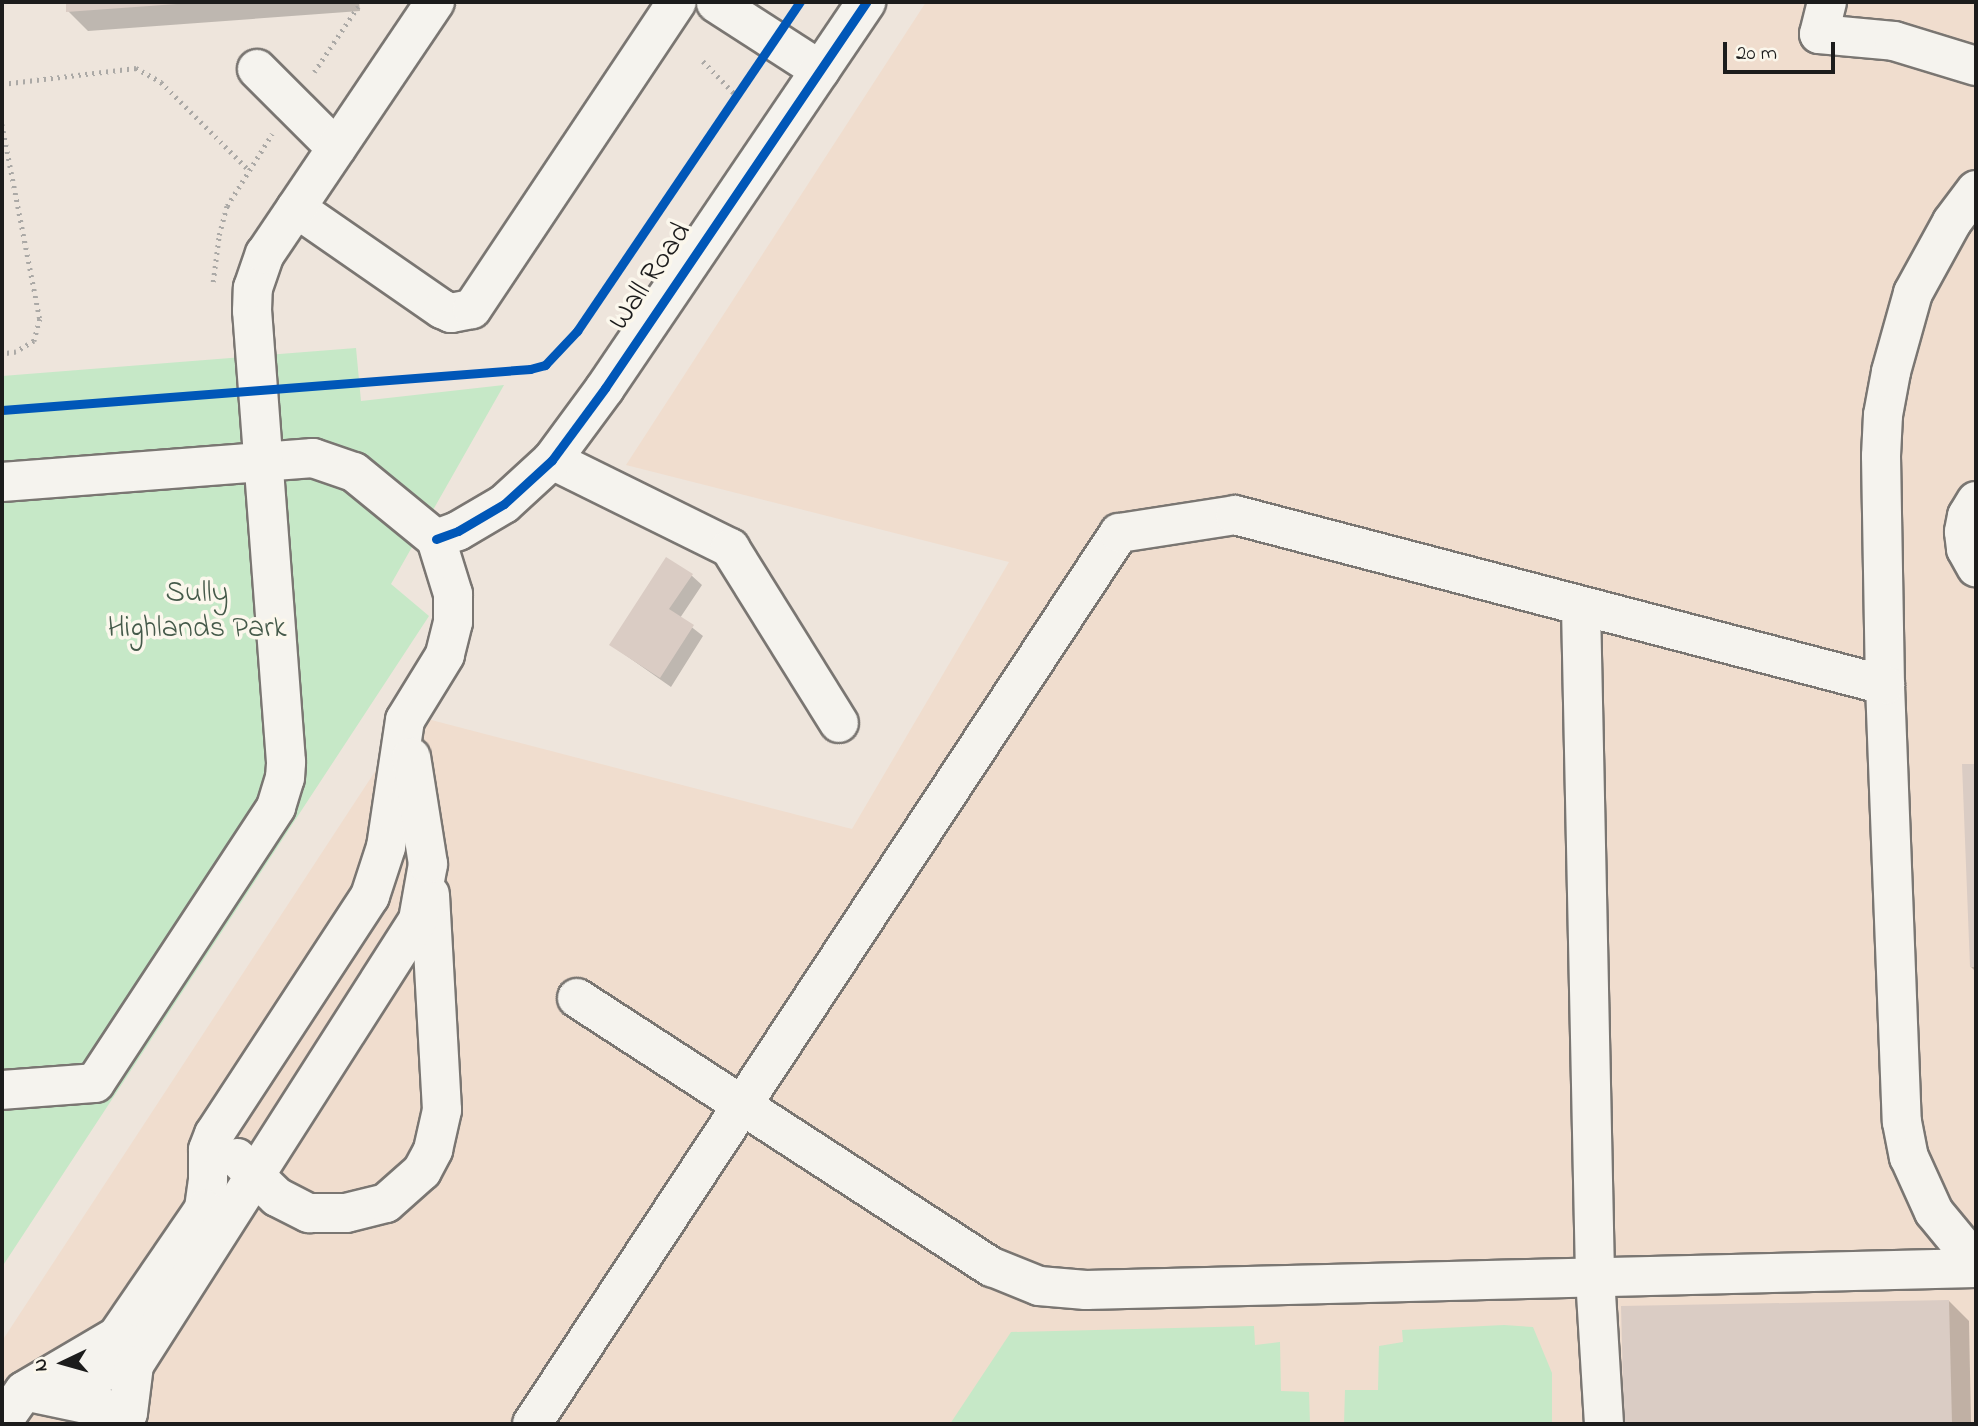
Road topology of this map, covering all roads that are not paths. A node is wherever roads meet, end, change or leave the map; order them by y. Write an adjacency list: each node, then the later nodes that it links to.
1 (435, 2): 9 (street)
2 (677, 2): 11 (street)
3 (707, 2): 8 (street)
4 (866, 2): 8 (street, Wall Road)
5 (1827, 2): 6 (street)
6 (1976, 66)
7 (257, 69): 9 (street)
8 (820, 70): 12 (street, Wall Road)
9 (336, 148): 11 (street)
10 (1976, 190): 19 (street)
11 (296, 208): 13 (street)
12 (552, 460): 16 (street, Wall Road); 21 (street)
13 (262, 462): 14 (street); 16 (street); 26 (street)
14 (2, 482)
15 (1976, 501): 17 (street)
16 (436, 539): 20 (street)
17 (1976, 567)
18 (1581, 607): 19 (street); 27 (street); 31 (street)
19 (1885, 685): 30 (street)
20 (405, 720): 22 (street); 23 (street)
21 (839, 723)
22 (428, 864): 24 (street); 29 (street)
23 (349, 928): 24 (street); 28 (street)
24 (392, 960): 29 (street)
25 (577, 998): 27 (street)
26 (2, 1090)
27 (742, 1106): 31 (street); 34 (street)
28 (214, 1134): 29 (street); 32 (street)
29 (255, 1175): 32 (street)
30 (1976, 1265): 31 (street)
31 (1595, 1277): 35 (street)
32 (24, 1391): 33 (street)
33 (2, 1423)
34 (532, 1424)
35 (1604, 1424)

